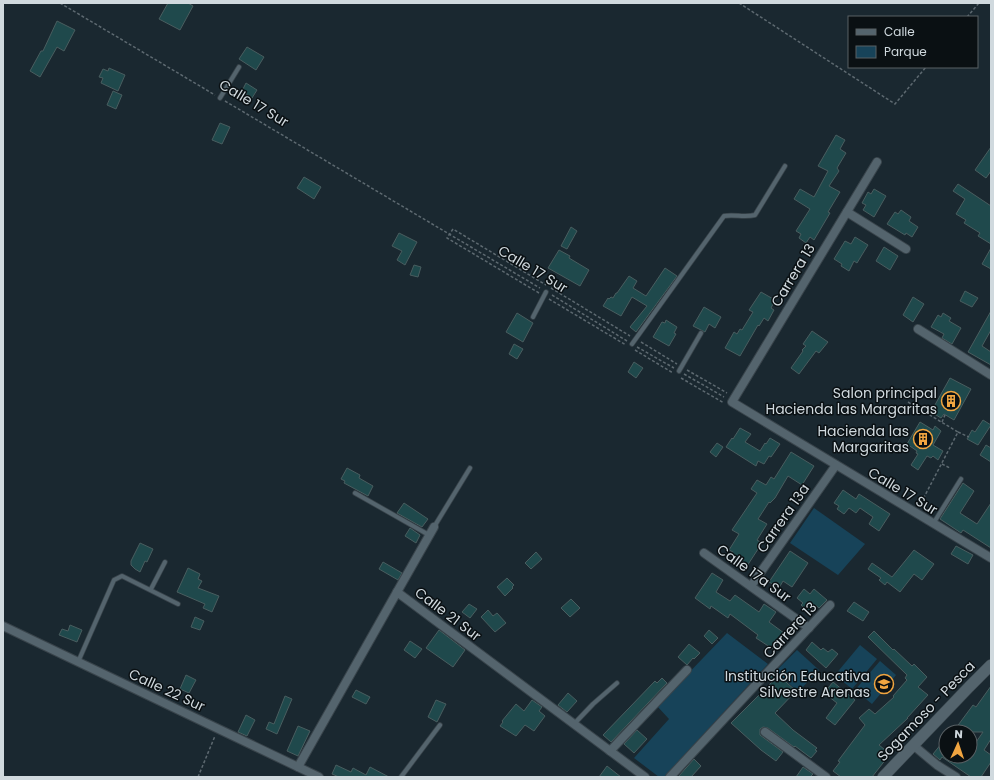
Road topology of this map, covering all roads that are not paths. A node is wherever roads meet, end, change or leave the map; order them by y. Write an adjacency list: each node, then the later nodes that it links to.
1 (239, 67): 2 (lane)
2 (220, 98)
3 (877, 162): 5 (street, Carrera 13)
4 (785, 166): 11 (lane)
5 (847, 212): 6 (street); 14 (street, Carrera 13)
6 (906, 249)
7 (545, 294): 8 (lane)
8 (533, 317)
9 (918, 329): 13 (street)
10 (701, 333): 12 (lane)
11 (632, 344)
12 (679, 371)
13 (991, 375)
14 (729, 403): 15 (street, Calle 17 Sur)
15 (836, 465): 19 (street, Calle 17 Sur); 25 (street, Carrera 13a)
16 (470, 468): 20 (lane)
17 (961, 479): 19 (lane)
18 (355, 493): 21 (lane)
19 (932, 524): 23 (street, Calle 17 Sur)
20 (434, 527): 21 (street)
21 (429, 535): 27 (street)
22 (704, 553): 25 (street, Calle 17a Sur)
23 (991, 558)
24 (165, 562): 26 (lane)
25 (751, 586): 31 (street, Calle 17a Sur)
26 (151, 589): 28 (lane); 32 (lane)
27 (397, 592): 36 (street, Calle 21 Sur); 41 (street, Calle 21 Sur)
28 (178, 604)
29 (830, 605): 31 (street, Carrera 13)
30 (3, 626): 32 (street, Calle 22 Sur)
31 (809, 628): 45 (street, Carrera 13)
32 (78, 662): 41 (street, Calle 22 Sur)
33 (991, 666): 39 (main road, Sogamoso - Pesca)
34 (687, 670): 40 (street)
35 (617, 683): 36 (lane)
36 (574, 724): 40 (street, Calle 21 Sur)
37 (440, 725): 43 (lane)
38 (765, 732): 46 (street)
39 (913, 744): 47 (main road, Sogamoso - Pesca); 48 (street)
40 (610, 751): 44 (street, Calle 21 Sur)
41 (298, 767): 42 (street, Calle 22 Sur)
42 (319, 777)
43 (401, 777)
44 (645, 777)
45 (670, 777)
46 (826, 777)
47 (883, 777)
48 (956, 777)

